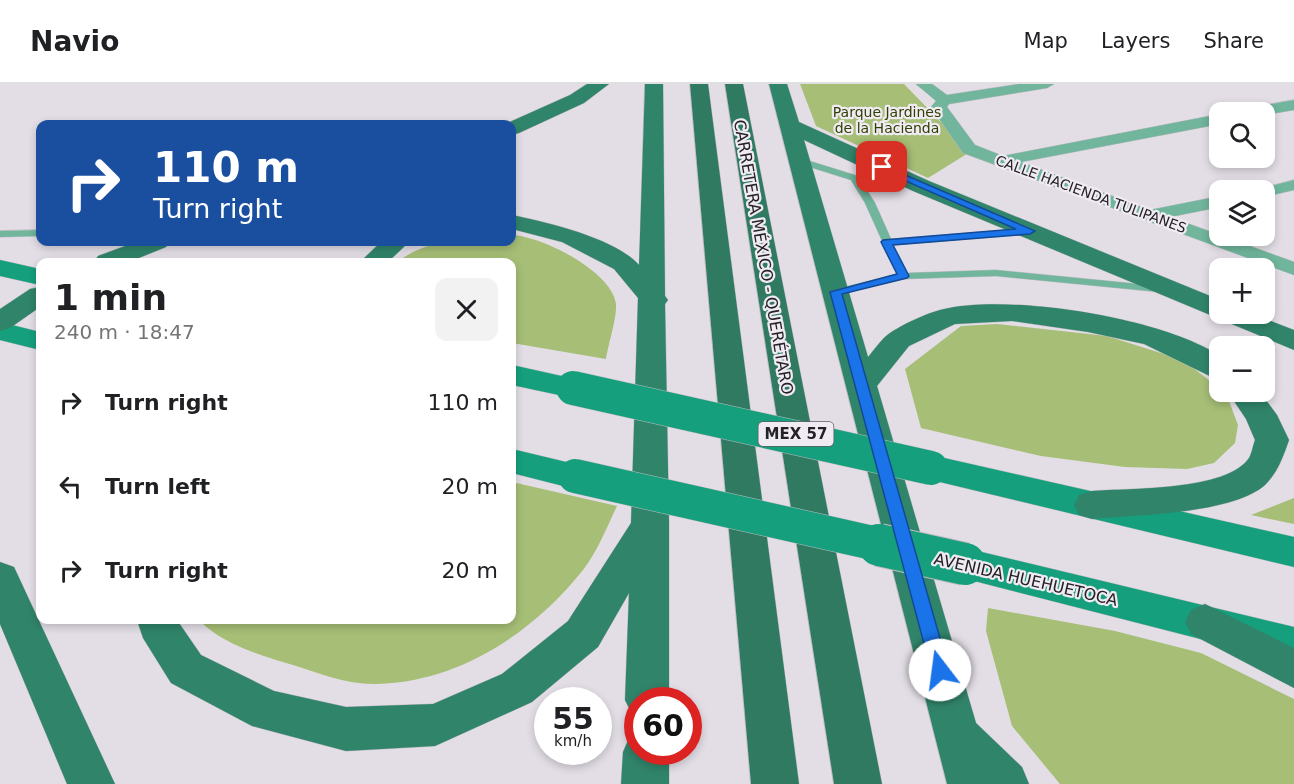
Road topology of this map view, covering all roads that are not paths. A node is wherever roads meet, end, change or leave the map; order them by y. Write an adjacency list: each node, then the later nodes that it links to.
1 (600, 84): 13 (main road)
2 (654, 84): 38 (main road)
3 (699, 84): 63 (highway, MEX 57)
4 (734, 84): 64 (highway, CARRETERA MÉXICO - QUERÉTARO / MEX 57)
5 (778, 84): 12 (main road)
6 (923, 84): 8 (street)
7 (1047, 84): 8 (street)
8 (944, 100): 16 (street, CALLE HACIENDA TULIPANES)
9 (1294, 105): 10 (street)
10 (1275, 108)
11 (1209, 121): 16 (street)
12 (790, 126): 14 (main road); 15 (main road)
13 (516, 127)
14 (842, 149): 17 (lane); 23 (main road)
15 (800, 161): 17 (lane); 36 (main road)
16 (1002, 161): 21 (street, CALLE HACIENDA TULIPANES)
17 (855, 178): 26 (lane)
18 (1294, 185): 19 (street)
19 (1275, 189)
20 (1209, 203): 21 (street)
21 (1151, 216): 32 (street, CALLE HACIENDA TULIPANES)
22 (516, 223): 38 (main road)
23 (1030, 231): 26 (lane); 35 (main road)
24 (36, 233): 25 (lane)
25 (0, 234)
26 (887, 242): 34 (lane)
27 (148, 246): 29 (main road)
28 (391, 246): 30 (main road)
29 (117, 258)
30 (378, 258)
31 (0, 268): 33 (main road)
32 (1294, 268)
33 (36, 276)
34 (903, 276): 35 (lane); 36 (lane)
35 (1173, 290): 39 (main road)
36 (836, 292): 47 (main road)
37 (36, 298): 40 (main road)
38 (654, 300): 51 (main road)
39 (1209, 305)
40 (0, 322)
41 (1252, 324): 44 (main road)
42 (0, 330): 43 (main road)
43 (36, 340)
44 (1294, 341)
45 (1209, 363): 47 (main road)
46 (516, 376): 50 (main road, bridge)
47 (861, 384): 59 (main road)
48 (1251, 402): 50 (main road)
49 (516, 462): 54 (main road, AVENIDA HUEHUETOCA, bridge)
50 (1092, 505): 52 (main road)
51 (651, 522): 55 (main road); 58 (main road)
52 (1294, 552)
53 (0, 578): 61 (main road)
54 (1205, 622): 56 (main road, AVENIDA HUEHUETOCA); 57 (main road)
55 (157, 624)
56 (1294, 645)
57 (1294, 669)
58 (647, 687)
59 (958, 736): 65 (main road); 66 (main road)
60 (646, 765): 62 (main road)
61 (91, 784)
62 (645, 784)
63 (775, 784)
64 (858, 784)
65 (971, 784)
66 (1005, 784)

